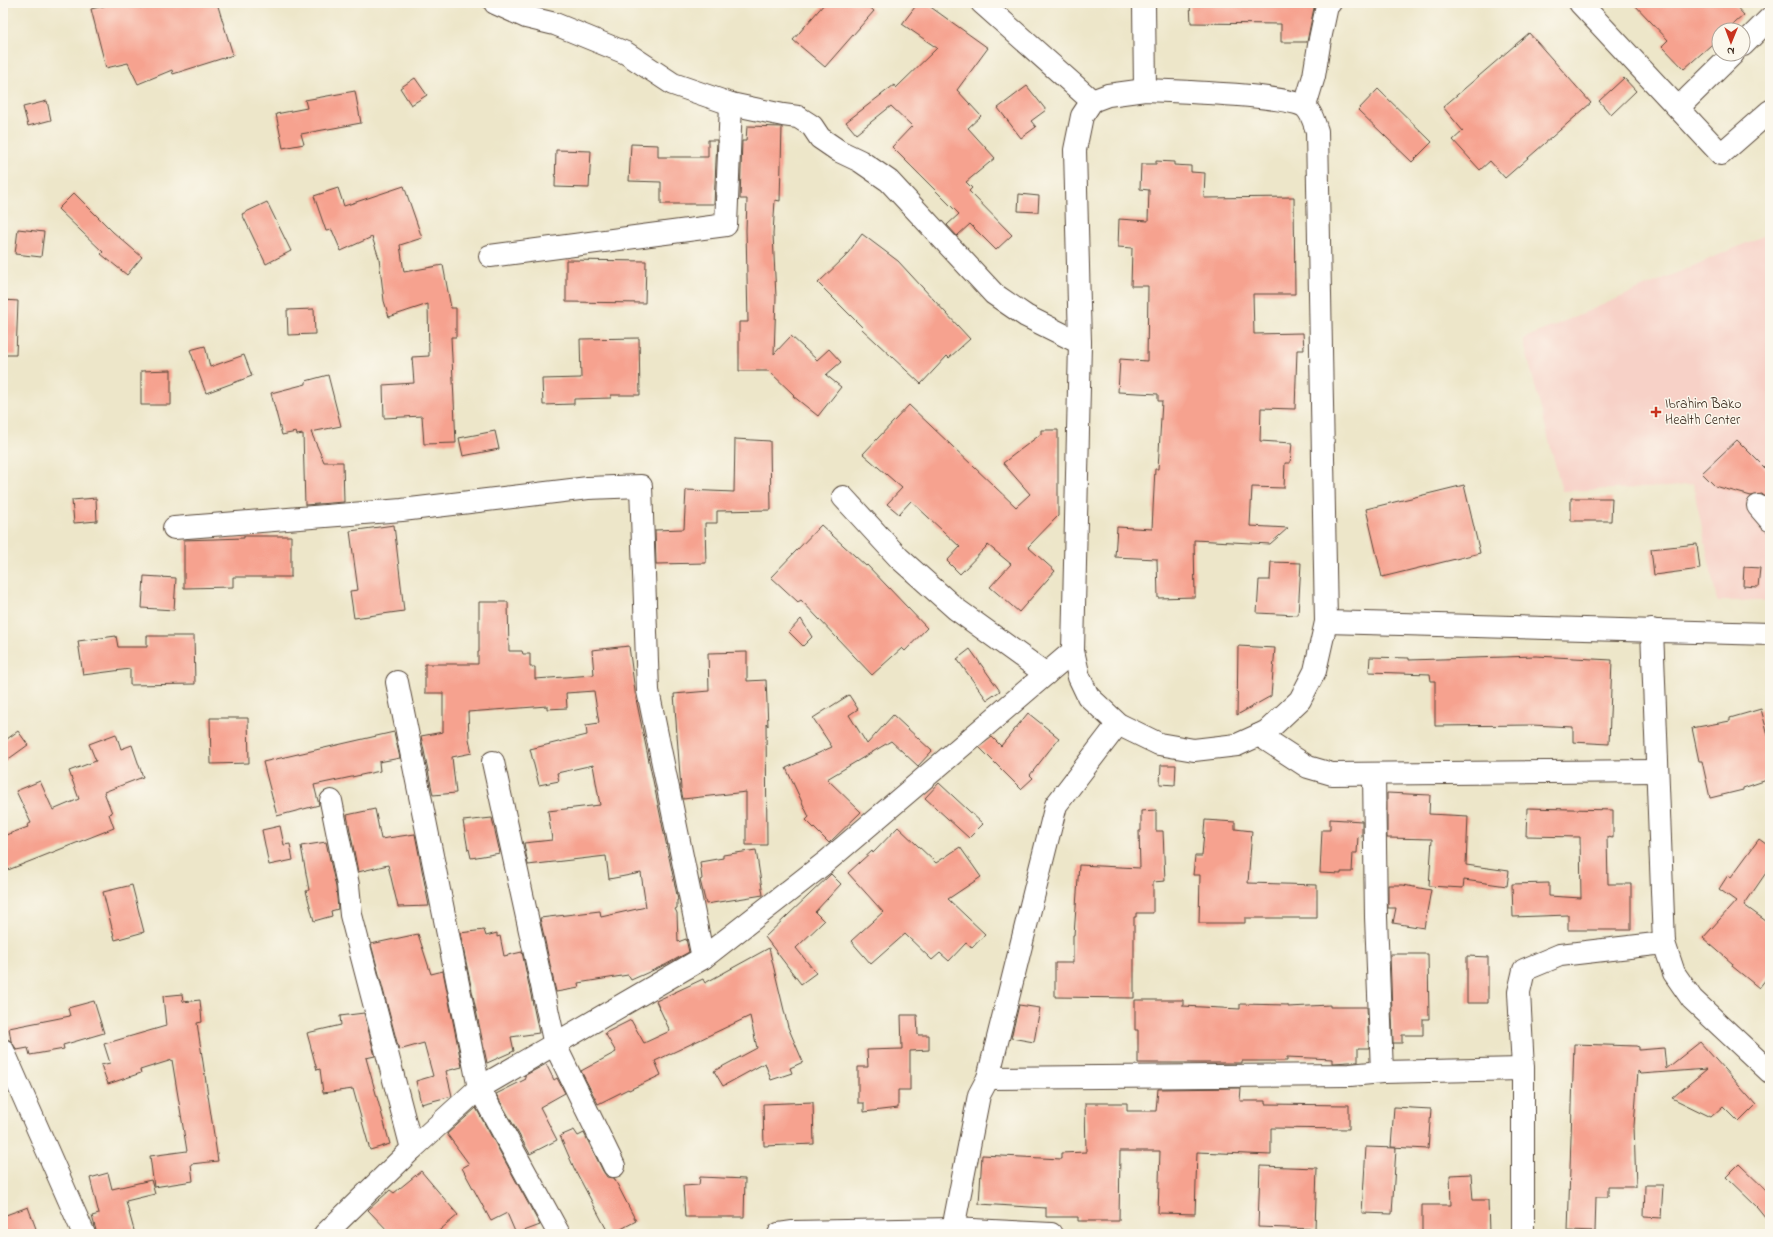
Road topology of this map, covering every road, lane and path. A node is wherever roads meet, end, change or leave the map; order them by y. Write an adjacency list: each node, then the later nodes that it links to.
1 (494, 3): 11 (street)
2 (982, 3): 10 (street)
3 (1144, 3): 9 (street)
4 (1330, 3): 12 (street)
5 (1580, 3): 13 (street)
6 (1770, 18): 7 (street)
7 (1751, 37)
8 (1726, 62): 13 (street)
9 (1145, 90): 10 (street); 12 (street)
10 (1092, 101): 16 (street)
11 (731, 104): 15 (street); 16 (street)
12 (1304, 106): 19 (street)
13 (1679, 107): 14 (street)
14 (1770, 111)
15 (490, 256)
16 (1080, 343): 22 (street)
17 (843, 497): 23 (street)
18 (174, 528): 32 (street)
19 (1326, 622): 20 (street); 26 (street)
20 (1652, 630): 21 (street); 28 (street)
21 (1770, 634)
22 (1073, 651): 23 (street); 25 (street)
23 (1046, 674): 32 (street)
24 (397, 682): 39 (street)
25 (1118, 724): 26 (street); 38 (street)
26 (1259, 735): 29 (street)
27 (493, 762): 33 (street)
28 (1657, 771): 29 (street); 31 (street)
29 (1374, 774): 36 (street)
30 (331, 801): 40 (street)
31 (1664, 943): 35 (street); 37 (street)
32 (703, 958): 33 (street)
33 (555, 1045): 39 (street); 41 (street)
34 (3, 1050): 43 (street)
35 (1523, 1069): 36 (street); 48 (street)
36 (1382, 1072): 38 (street)
37 (1770, 1072)
38 (988, 1078): 42 (street)
39 (479, 1088): 40 (street); 45 (street)
40 (412, 1149): 44 (street)
41 (614, 1166)
42 (952, 1232): 46 (street); 47 (street)
43 (84, 1234)
44 (325, 1234)
45 (559, 1234)
46 (778, 1234)
47 (1051, 1234)
48 (1523, 1234)

